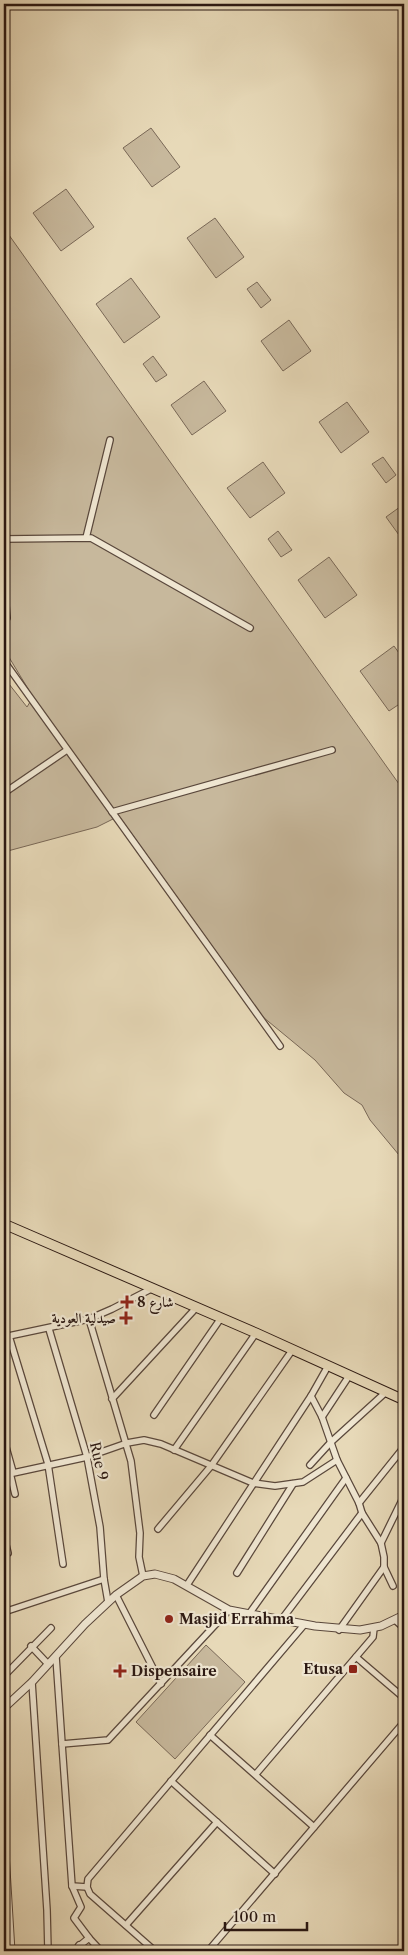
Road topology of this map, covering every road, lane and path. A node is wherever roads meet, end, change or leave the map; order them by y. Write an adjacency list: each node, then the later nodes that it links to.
1 (110, 440): 2 (street)
2 (86, 538): 3 (street); 6 (street)
3 (4, 539)
4 (4, 582): 5 (street)
5 (4, 622)
6 (250, 628)
7 (4, 661): 8 (street)
8 (67, 750): 10 (street); 11 (street)
9 (332, 750): 11 (street)
10 (4, 793)
11 (112, 812): 12 (street)
12 (280, 1046)
13 (4, 1224): 14 (main road)
14 (151, 1289): 15 (main road); 17 (street)
15 (196, 1308): 16 (main road); 26 (street)
16 (221, 1318): 19 (main road); 28 (street)
17 (89, 1319): 18 (street); 26 (street)
18 (49, 1329): 20 (street); 35 (street, Rue 9)
19 (256, 1333): 21 (main road); 34 (street)
20 (6, 1337): 37 (street)
21 (293, 1349): 22 (main road); 39 (street)
22 (328, 1366): 23 (main road); 25 (street)
23 (349, 1376): 24 (main road); 29 (street)
24 (386, 1392): 27 (main road); 31 (street)
25 (311, 1396): 29 (street); 42 (street)
26 (112, 1399): 32 (street)
27 (404, 1400)
28 (154, 1415)
29 (322, 1416): 31 (street)
30 (4, 1440): 40 (street)
31 (331, 1442): 36 (street); 38 (street)
32 (127, 1443): 34 (street); 35 (street); 55 (street)
33 (404, 1447): 46 (street)
34 (174, 1450): 39 (street)
35 (86, 1456): 37 (street); 56 (street, Rue 9)
36 (338, 1460): 41 (street); 43 (street)
37 (48, 1464): 40 (street); 52 (street)
38 (310, 1465)
39 (211, 1466): 42 (street); 48 (street)
40 (9, 1473): 44 (street)
41 (346, 1478): 46 (street); 63 (street)
42 (253, 1483): 43 (street); 57 (street)
43 (293, 1484): 54 (street)
44 (15, 1494)
45 (404, 1496): 50 (street)
46 (359, 1503): 47 (street)
47 (362, 1513): 50 (street); 65 (street)
48 (158, 1529)
49 (4, 1537): 51 (street)
50 (381, 1543): 53 (street)
51 (8, 1553)
52 (63, 1564)
53 (384, 1566): 58 (street); 71 (street)
54 (237, 1573)
55 (143, 1576): 57 (street); 59 (street)
56 (104, 1579): 60 (street, Rue 9); 62 (street)
57 (187, 1584): 61 (street)
58 (393, 1586)
59 (116, 1595): 60 (street); 78 (street)
60 (108, 1602): 74 (street)
61 (229, 1610): 63 (street); 78 (street)
62 (4, 1612)
63 (249, 1614): 65 (street)
64 (404, 1615): 66 (street)
65 (282, 1619): 67 (street)
66 (395, 1620): 69 (street); 70 (street)
67 (304, 1625): 71 (street); 82 (street)
68 (51, 1628): 72 (street)
69 (374, 1628): 71 (street); 73 (street)
70 (404, 1628)
71 (339, 1630)
72 (31, 1646): 75 (street); 76 (street)
73 (356, 1656): 79 (street); 84 (street)
74 (56, 1657): 75 (street); 83 (street)
75 (48, 1664): 77 (street)
76 (4, 1676)
77 (32, 1682): 80 (street); 96 (street)
78 (161, 1684): 83 (street)
79 (404, 1698)
80 (4, 1708)
81 (404, 1722): 87 (street)
82 (210, 1735): 84 (street); 85 (street)
83 (62, 1744): 90 (street)
84 (256, 1774): 87 (street)
85 (171, 1781): 86 (street); 91 (street)
86 (217, 1822): 89 (street); 92 (street)
87 (314, 1827): 89 (street)
88 (4, 1836): 95 (street)
89 (275, 1874): 101 (street)
90 (72, 1886): 91 (street); 93 (street)
91 (87, 1887): 92 (street)
92 (126, 1926): 100 (street)
93 (88, 1938): 94 (street); 99 (street)
94 (79, 1945): 97 (street); 98 (street)
95 (11, 1951)
96 (48, 1951)
97 (73, 1951)
98 (84, 1951)
99 (101, 1951)
100 (155, 1951)
101 (208, 1951)

